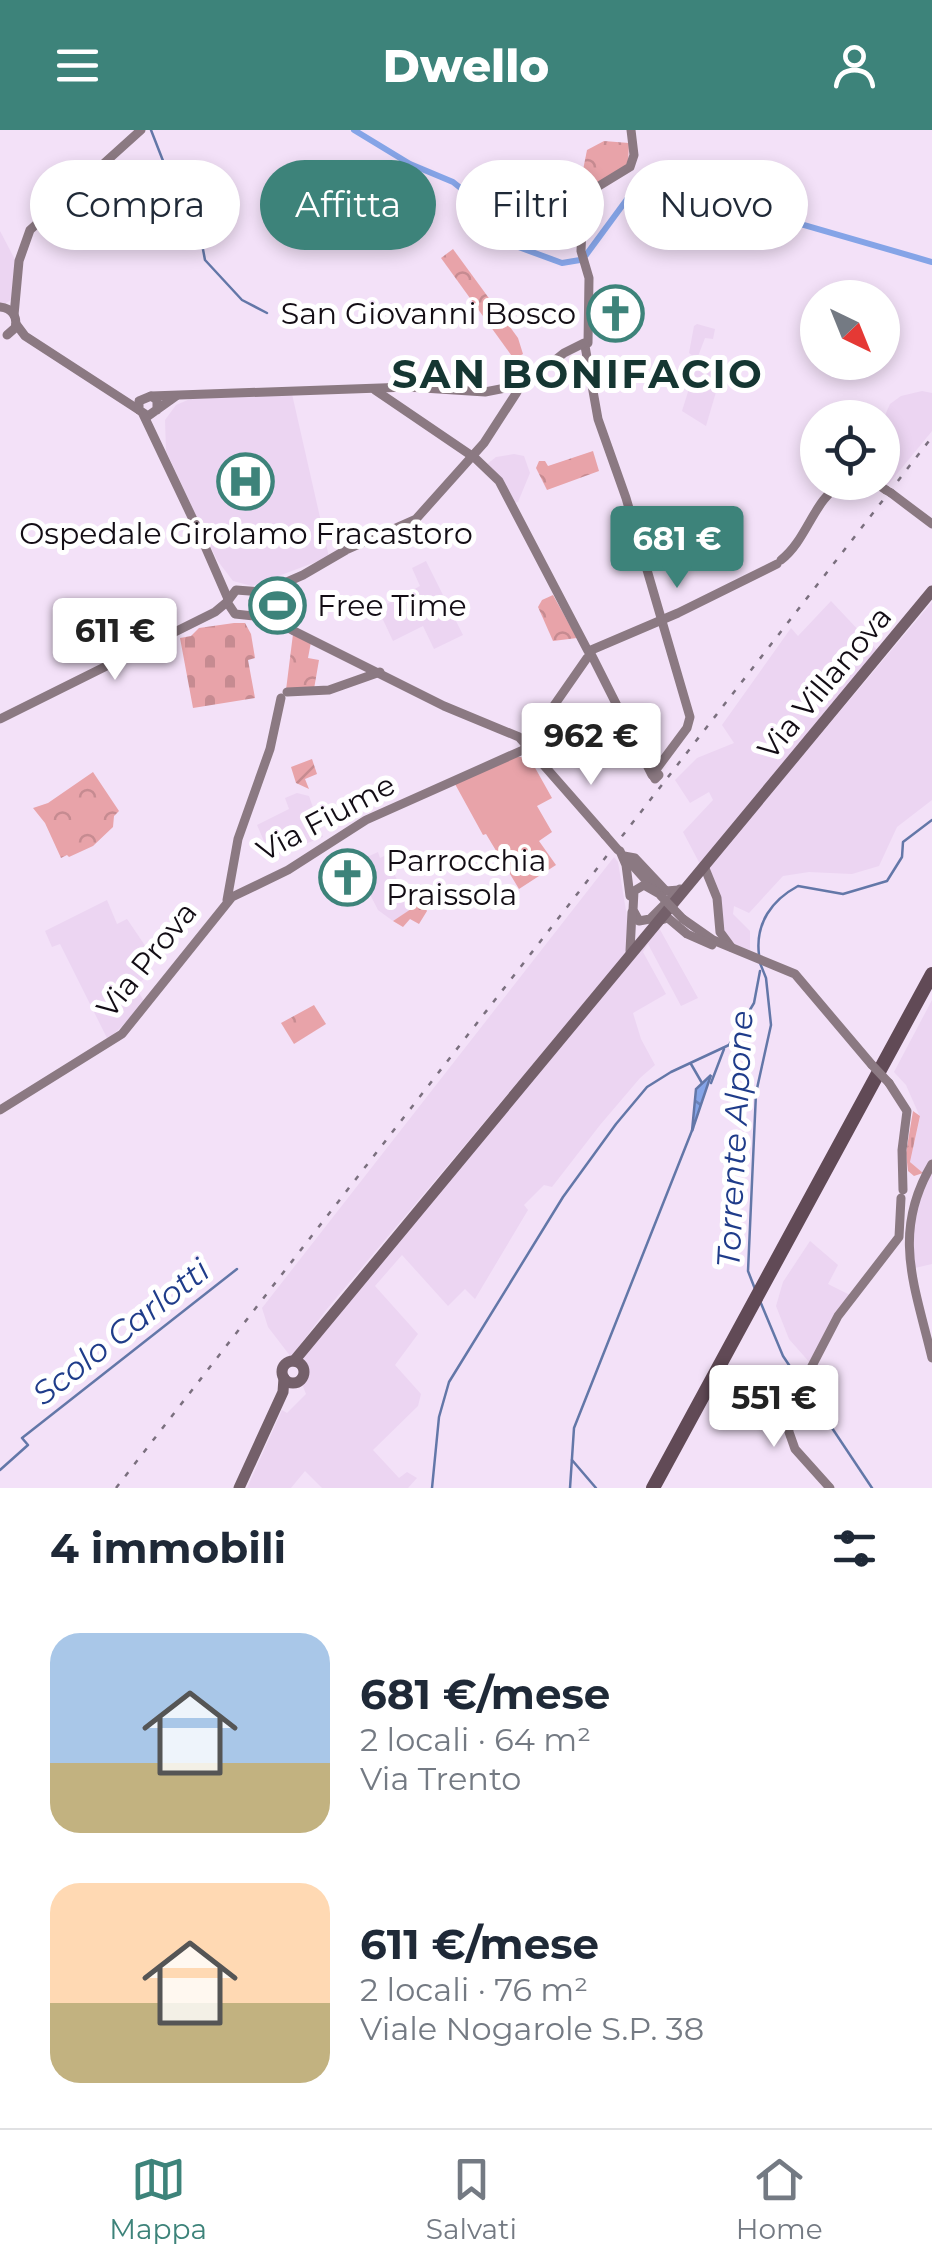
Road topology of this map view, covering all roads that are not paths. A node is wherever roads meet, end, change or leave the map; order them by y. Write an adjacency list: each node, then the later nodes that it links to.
1 (142, 130): 3 (main road)
2 (632, 134): 8 (main road)
3 (17, 296): 4 (main road); 5 (main road)
4 (1, 307): 5 (main road)
5 (15, 319): 6 (main road); 7 (main road)
6 (4, 336): 7 (main road)
7 (25, 336): 11 (main road)
8 (585, 344): 9 (main road); 26 (main road)
9 (516, 388): 10 (main road); 15 (main road)
10 (383, 391): 13 (main road); 15 (main road)
11 (116, 394): 12 (main road); 14 (main road)
12 (148, 396): 13 (main road); 14 (main road); 14 (main road)
13 (176, 396): 14 (main road)
14 (148, 412): 19 (main road)
15 (473, 456): 20 (main road); 27 (main road)
16 (823, 500): 26 (main road)
17 (900, 500): 18 (main road)
18 (932, 524)
19 (216, 568): 20 (main road); 22 (main road)
20 (249, 596): 22 (main road); 24 (main road); 25 (main road)
21 (930, 596): 41 (main road, Via Villanova)
22 (228, 600): 23 (main road); 24 (main road)
23 (215, 612): 24 (main road); 33 (main road)
24 (237, 614): 25 (main road)
25 (270, 618): 28 (main road)
26 (662, 619): 27 (main road); 27 (main road)
27 (589, 654): 34 (main road, Via Fiume)
28 (354, 660): 29 (main road); 32 (main road)
29 (367, 666): 30 (main road); 31 (main road)
30 (380, 672): 31 (main road); 35 (main road)
31 (361, 678): 32 (main road)
32 (343, 685): 43 (main road)
33 (0, 719)
34 (535, 736): 35 (main road); 36 (main road, Via Fiume); 38 (main road)
35 (519, 737): 36 (main road); 37 (main road)
36 (528, 746): 37 (main road, Via Fiume); 38 (main road)
37 (516, 754): 38 (main road); 43 (main road, Via Fiume)
38 (538, 757): 39 (main road, bridge)
39 (621, 852): 40 (main road); 42 (main road)
40 (632, 873): 44 (main road); 50 (main road)
41 (701, 874): 42 (main road); 45 (main road); 46 (main road, Via Villanova)
42 (681, 888): 44 (main road)
43 (229, 894): 53 (main road, Via Prova)
44 (660, 895): 47 (main road, bridge)
45 (718, 913): 47 (main road); 48 (main road)
46 (658, 921): 49 (main road); 50 (main road, Via Villanova)
47 (687, 923): 48 (main road)
48 (717, 936): 49 (main road)
49 (738, 950): 54 (main road, bridge)
50 (628, 957): 60 (main road, Via Villanova)
51 (932, 974): 57 (highway)
52 (932, 987): 57 (highway)
53 (0, 1110)
54 (902, 1161): 55 (main road); 56 (main road)
55 (932, 1165): 56 (main road)
56 (909, 1196): 58 (main road); 62 (main road)
57 (760, 1298): 61 (highway)
58 (930, 1338): 59 (main road)
59 (932, 1358)
60 (239, 1488)
61 (656, 1488)
62 (830, 1488)

